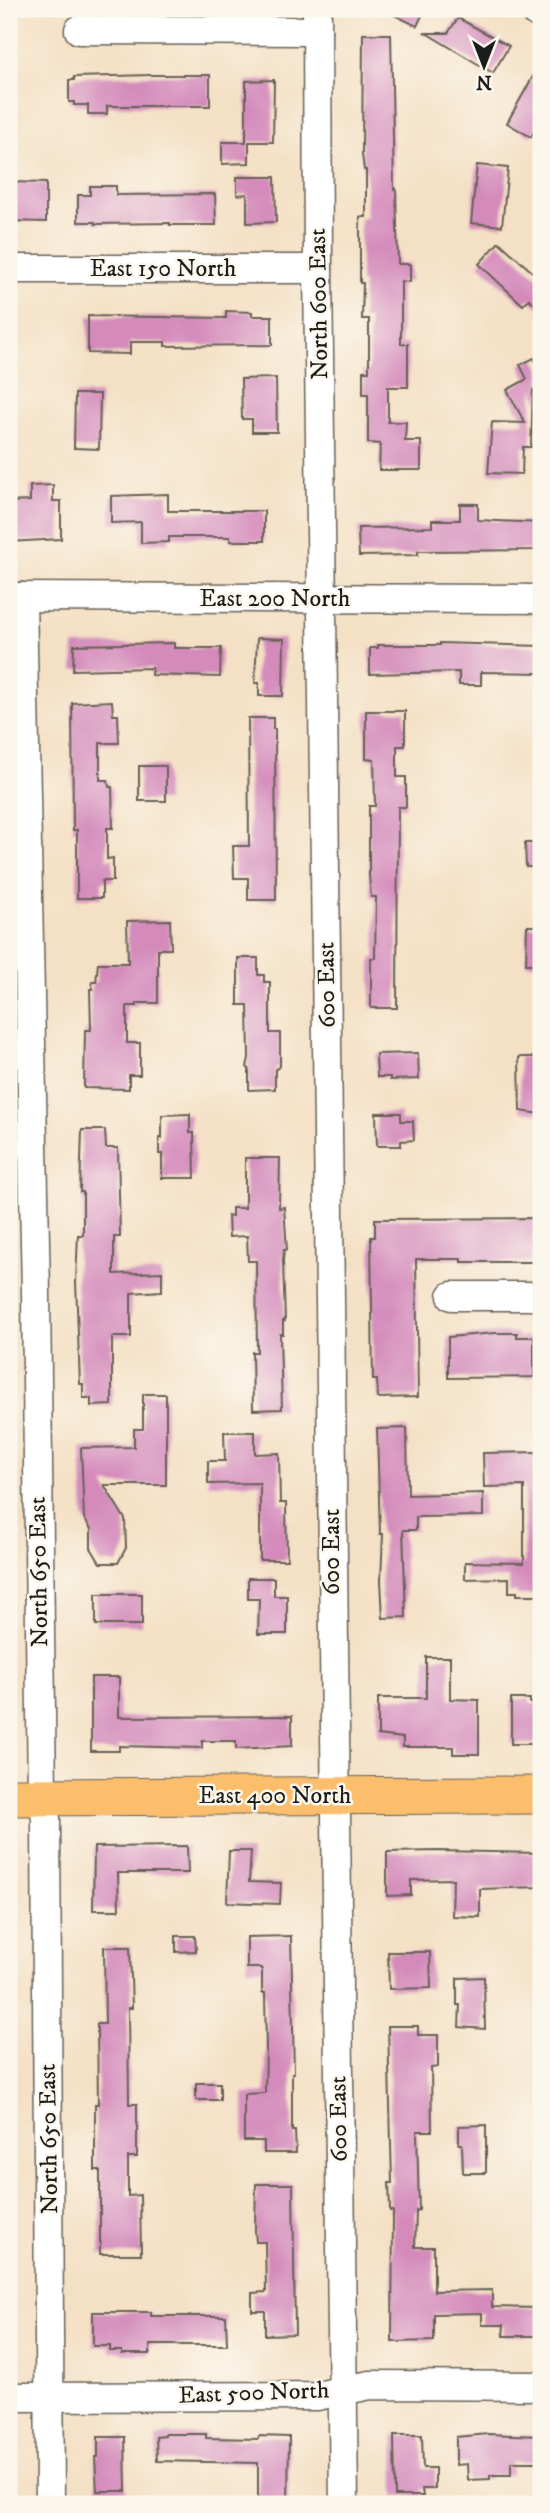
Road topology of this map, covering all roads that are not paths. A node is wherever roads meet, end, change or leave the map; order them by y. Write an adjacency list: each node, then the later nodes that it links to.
1 (531, 9): 2 (street)
2 (541, 15)
3 (317, 20): 4 (street); 6 (street, North 600 East)
4 (79, 30)
5 (9, 269): 6 (street, East 150 North)
6 (318, 269): 8 (street, North 600 East)
7 (16, 597): 8 (street, East 200 North); 14 (street, North 650 East)
8 (323, 599): 9 (street, East 200 North); 12 (street, 600 East)
9 (541, 599)
10 (452, 1296): 11 (street)
11 (541, 1296)
12 (336, 1796): 13 (main road, East 400 North); 14 (main road, East 400 North); 16 (street, 600 East)
13 (541, 1796)
14 (25, 1797): 17 (street, North 650 East)
15 (541, 2386): 16 (street, East 500 North)
16 (342, 2391): 17 (street, East 500 North); 20 (street, 600 East)
17 (51, 2396): 18 (street, East 500 North); 19 (street, North 650 East)
18 (9, 2397)
19 (50, 2504)
20 (344, 2504)

